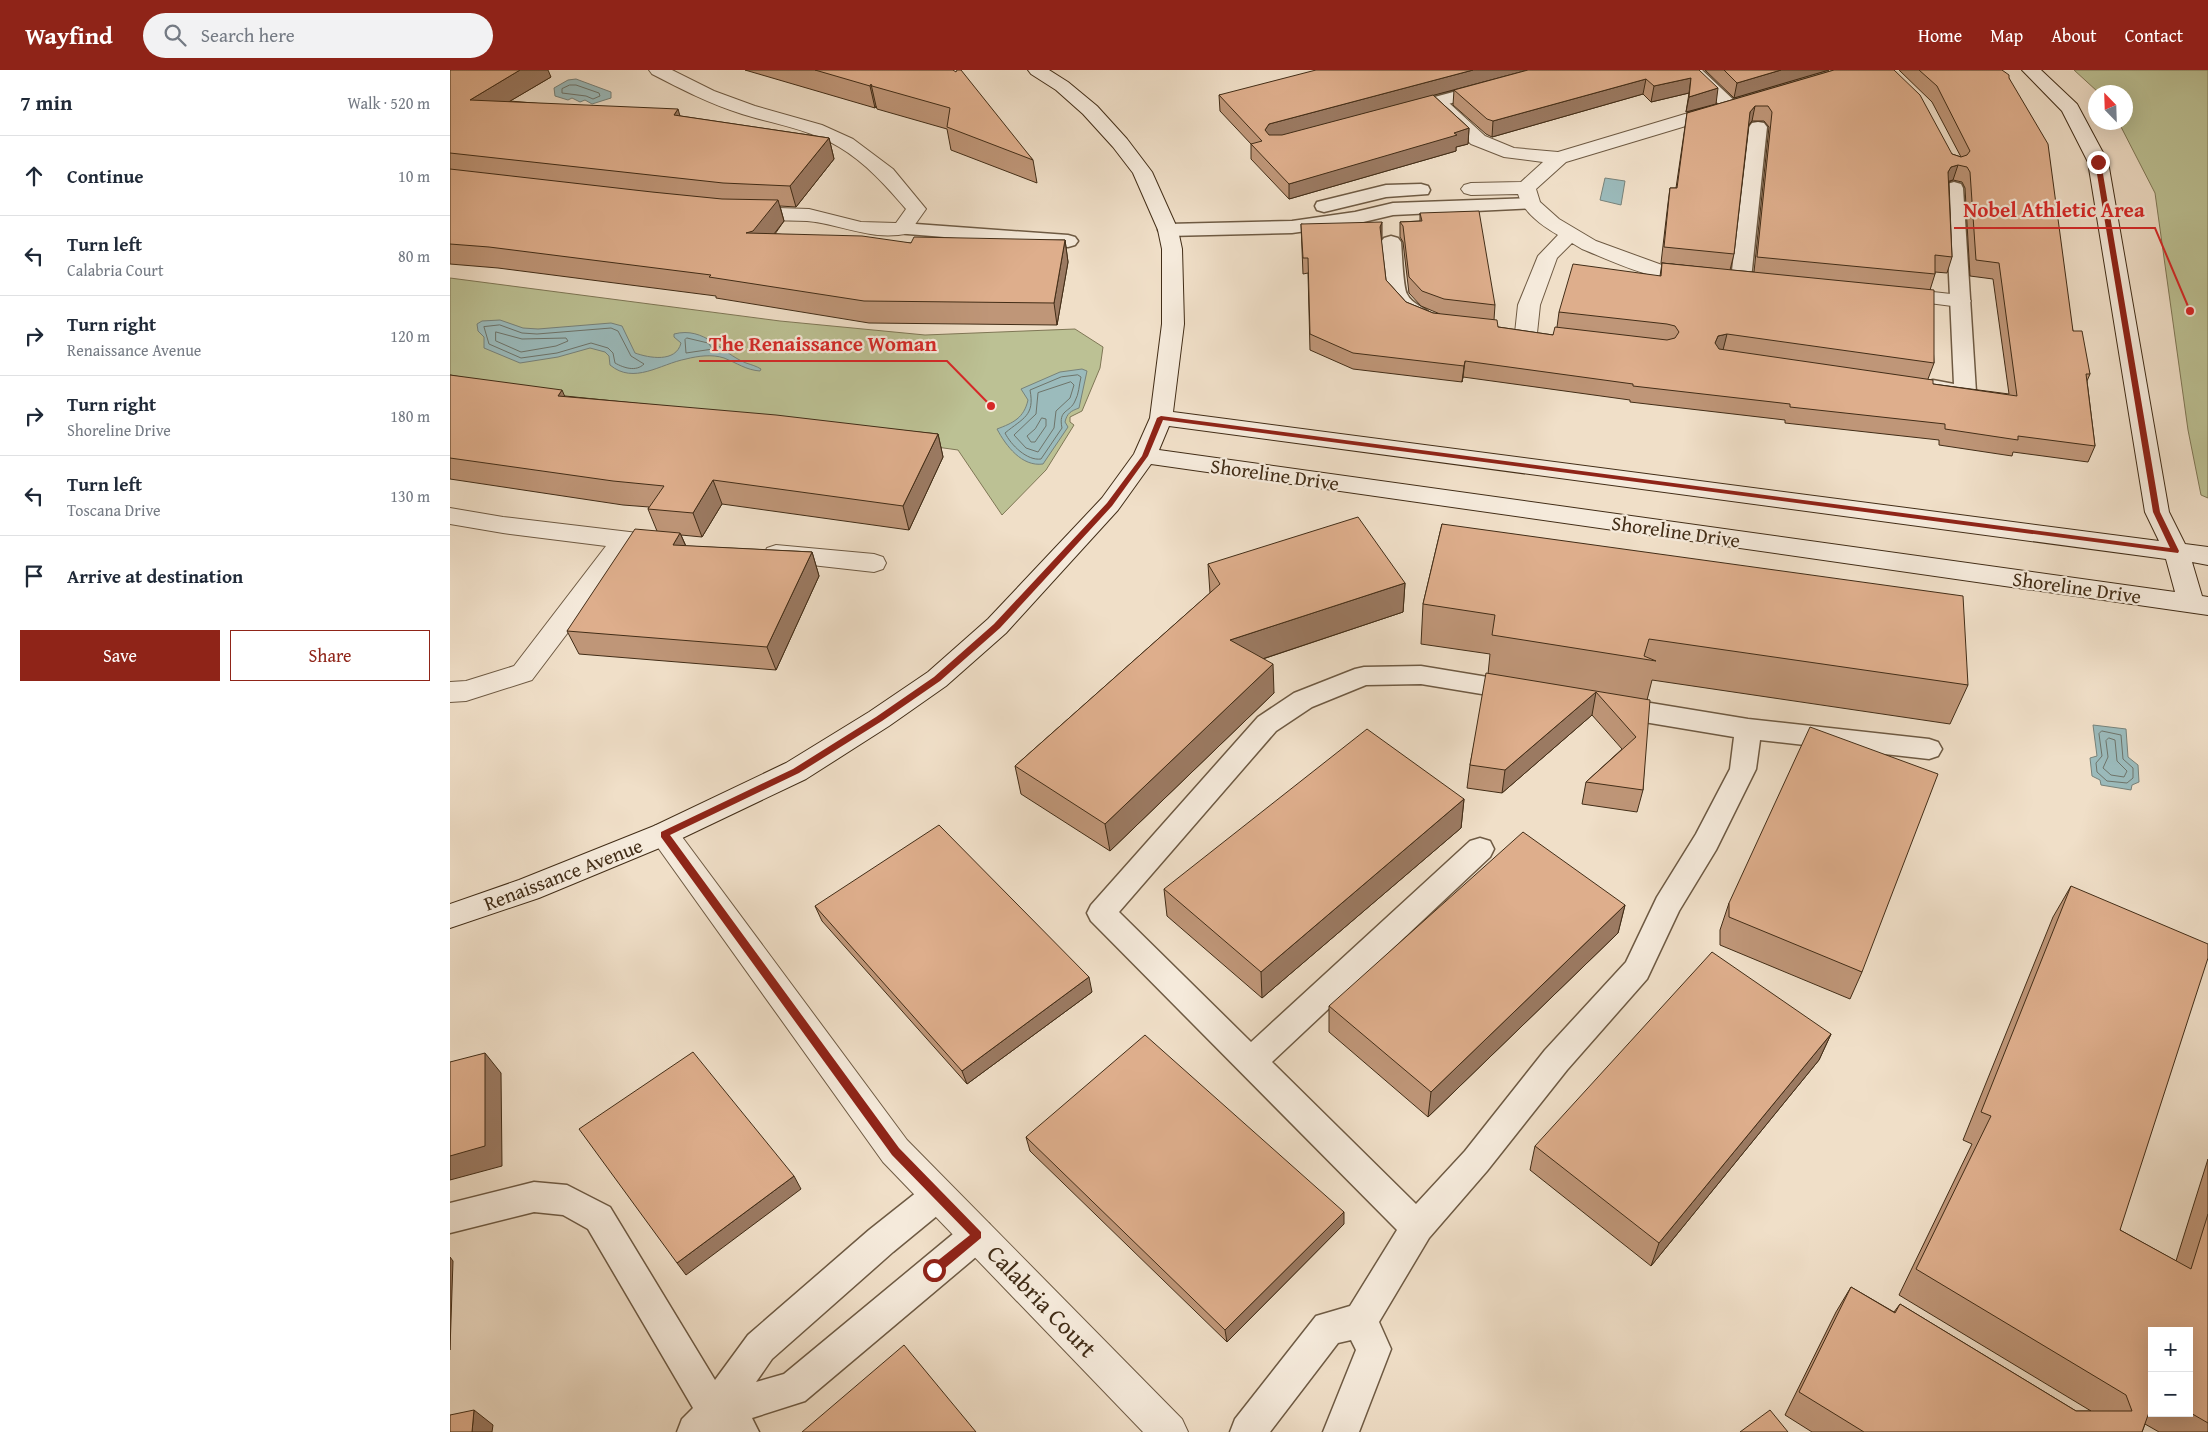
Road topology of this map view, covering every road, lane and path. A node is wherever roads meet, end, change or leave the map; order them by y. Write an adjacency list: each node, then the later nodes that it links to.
1 (658, 70): 17 (street)
2 (1037, 70): 18 (street, Renaissance Avenue)
3 (1555, 70): 7 (lane)
4 (1692, 70): 8 (lane)
5 (2031, 70): 33 (street)
6 (1750, 100): 8 (street)
7 (1436, 102): 9 (lane); 11 (street)
8 (1731, 106): 11 (street)
9 (1389, 115)
10 (1758, 127): 22 (lane)
11 (1559, 158): 14 (street)
12 (1954, 188): 24 (lane)
13 (1471, 189): 14 (street); 16 (lane)
14 (1529, 196): 16 (lane); 19 (street)
15 (729, 212): 17 (street)
16 (1247, 227): 18 (lane)
17 (902, 229): 20 (lane)
18 (1168, 230): 28 (street, Renaissance Avenue)
19 (1570, 234): 22 (street); 26 (street)
20 (1068, 241)
21 (1391, 242): 25 (lane)
22 (1734, 278)
23 (1873, 292): 24 (street)
24 (1960, 301): 27 (lane)
25 (1439, 322)
26 (1526, 333)
27 (1917, 385)
28 (1161, 418): 29 (street, Renaissance Avenue); 33 (street, Shoreline Drive)
29 (1145, 456): 37 (street, Shoreline Drive); 43 (street, Renaissance Avenue)
30 (450, 516): 31 (street)
31 (624, 540): 32 (street); 38 (street)
32 (682, 546)
33 (2176, 551): 35 (street, Shoreline Drive); 37 (street)
34 (749, 552): 36 (street)
35 (2208, 556)
36 (874, 563)
37 (2199, 604)
38 (450, 692)
39 (1546, 696): 46 (lane)
40 (1584, 702): 41 (lane)
41 (1748, 729): 42 (lane); 49 (lane)
42 (1930, 749)
43 (664, 834): 45 (street, Renaissance Avenue); 47 (street, Calabria Court)
44 (1480, 849): 46 (lane)
45 (450, 916)
46 (1251, 1062): 49 (lane)
47 (938, 1195): 50 (street, Calabria Court); 52 (lane)
48 (450, 1218): 52 (lane)
49 (1417, 1227): 51 (lane)
50 (977, 1235): 52 (lane); 54 (street, Calabria Court)
51 (1360, 1321): 55 (lane); 56 (lane)
52 (704, 1421): 53 (lane)
53 (741, 1432)
54 (1169, 1432)
55 (1248, 1432)
56 (1341, 1432)

